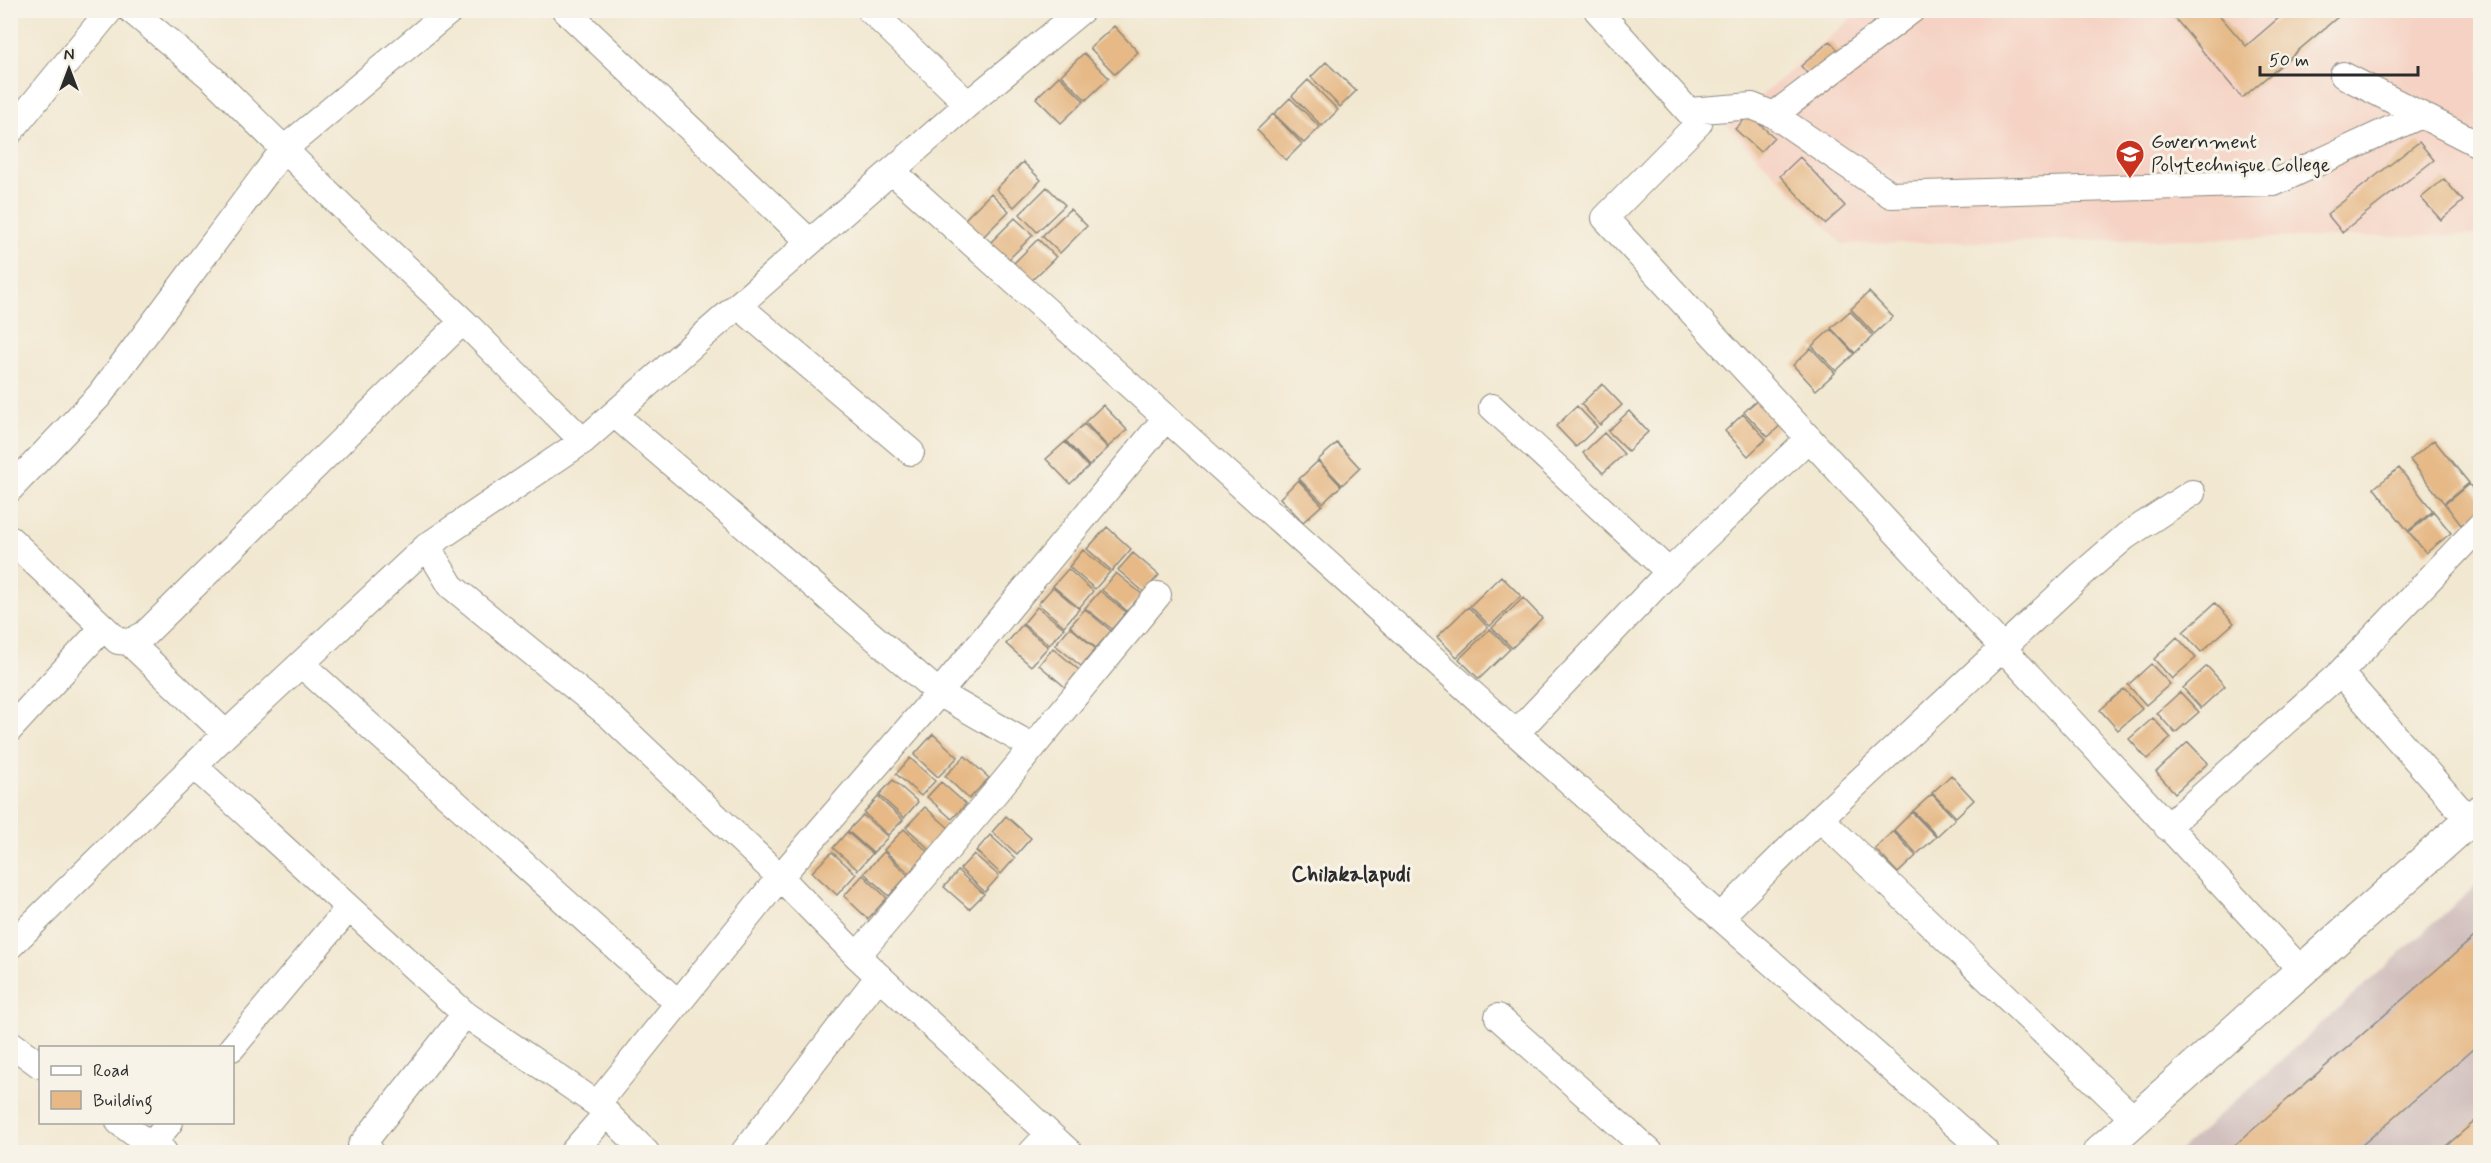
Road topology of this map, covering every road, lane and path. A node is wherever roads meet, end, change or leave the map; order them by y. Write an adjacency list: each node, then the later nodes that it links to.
1 (110, 10): 14 (street)
2 (131, 10): 16 (street)
3 (450, 10): 16 (street)
4 (565, 10): 18 (street)
5 (870, 10): 10 (street)
6 (1082, 10): 10 (street)
7 (1597, 10): 11 (street)
8 (1912, 10): 12 (street)
9 (2343, 75): 13 (street)
10 (968, 105): 17 (street)
11 (1689, 111): 12 (street); 24 (street)
12 (1774, 115): 13 (street)
13 (2421, 115): 15 (street)
14 (10, 132)
15 (2481, 145)
16 (284, 149): 20 (street); 27 (street)
17 (892, 172): 18 (street); 23 (street)
18 (810, 242): 19 (street)
19 (738, 306): 22 (street); 26 (street)
20 (463, 321): 25 (street); 35 (street)
21 (1492, 407): 32 (street)
22 (614, 414): 25 (street); 39 (street)
23 (1166, 418): 39 (street); 41 (street)
24 (1809, 438): 32 (street); 36 (street)
25 (582, 441): 31 (street)
26 (911, 452)
27 (10, 489)
28 (2192, 493): 36 (street)
29 (2481, 526): 38 (street)
30 (10, 539): 34 (street)
31 (427, 546): 37 (street); 48 (street)
32 (1668, 572): 41 (street)
33 (1158, 596): 43 (street)
34 (103, 628): 35 (street); 40 (street)
35 (129, 642): 42 (street)
36 (2002, 648): 45 (street); 47 (street)
37 (301, 664): 42 (street); 55 (street)
38 (2340, 673): 46 (street); 47 (street)
39 (939, 693): 43 (street); 48 (street)
40 (10, 729)
41 (1516, 733): 50 (street)
42 (226, 734): 44 (street)
43 (1033, 747): 52 (street)
44 (194, 766): 49 (street); 51 (street)
45 (1820, 818): 50 (street); 62 (street)
46 (2477, 823): 53 (main road); 75 (main road)
47 (2167, 827): 53 (street)
48 (780, 877): 52 (street); 55 (street)
49 (348, 909): 56 (street); 59 (street)
50 (1720, 917): 73 (street)
51 (10, 946)
52 (857, 956): 54 (street)
53 (2302, 971): 62 (main road)
54 (879, 976): 65 (street); 70 (street)
55 (678, 1004): 61 (street)
56 (465, 1014): 61 (street); 67 (street)
57 (1498, 1017): 72 (street)
58 (10, 1043): 60 (street)
59 (234, 1046)
60 (39, 1064)
61 (602, 1109): 68 (street); 69 (street)
62 (2135, 1120): 74 (main road)
63 (122, 1124): 66 (street)
64 (169, 1124): 66 (street)
65 (1040, 1143): 71 (street)
66 (158, 1149)
67 (363, 1150)
68 (573, 1152)
69 (646, 1152)
70 (744, 1152)
71 (1069, 1152)
72 (1650, 1152)
73 (1986, 1152)
74 (2098, 1152)
75 (2126, 1152)

